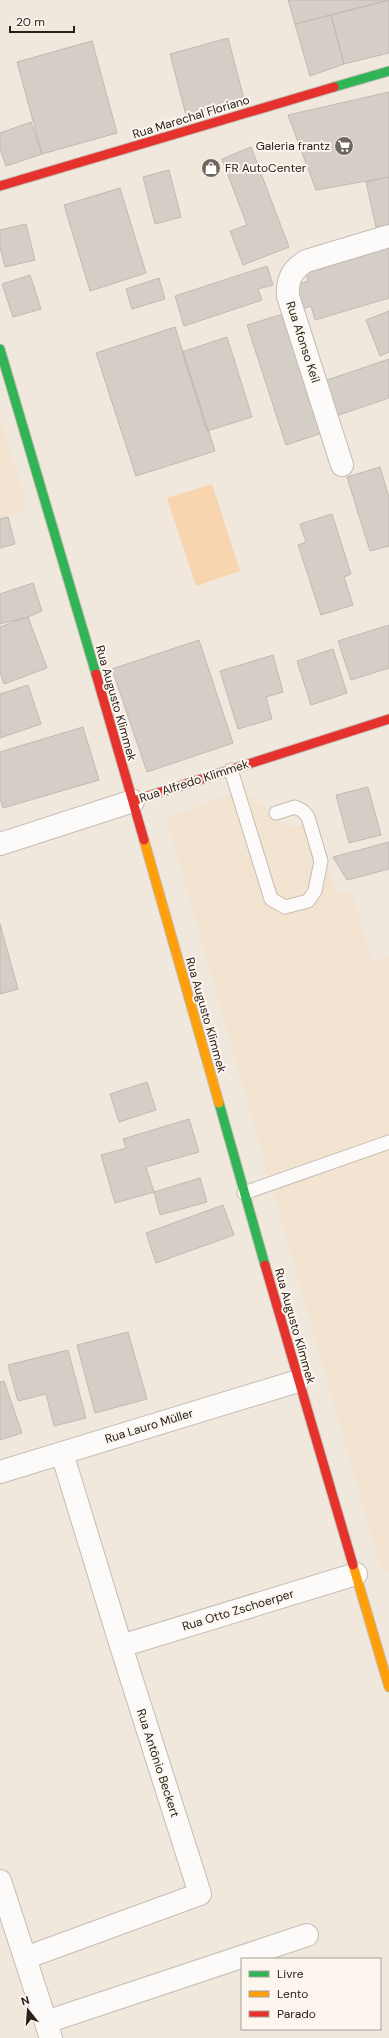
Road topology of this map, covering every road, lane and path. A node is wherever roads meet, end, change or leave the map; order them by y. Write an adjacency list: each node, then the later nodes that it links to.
1 (389, 70): 2 (street, Rua Marechal Floriano)
2 (0, 186)
3 (389, 236): 5 (street, Rua Afonso Keil)
4 (0, 349): 8 (street, Rua Augusto Klimmek)
5 (342, 465)
6 (389, 719): 7 (street, Rua Alfredo Klimmek)
7 (231, 770): 8 (street, Rua Alfredo Klimmek); 9 (lane)
8 (133, 801): 10 (street, Rua Alfredo Klimmek); 12 (street, Rua Augusto Klimmek)
9 (276, 813)
10 (0, 844)
11 (389, 1142): 12 (lane)
12 (244, 1193): 13 (street, Rua Augusto Klimmek)
13 (298, 1381): 14 (street, Rua Lauro Müller); 16 (street, Rua Augusto Klimmek)
14 (62, 1453): 15 (street, Rua Lauro Müller); 17 (street, Rua Antônio Beckert)
15 (0, 1472)
16 (356, 1574): 17 (street, Rua Otto Zschoerper); 18 (street, Rua Augusto Klimmek)
17 (120, 1646): 22 (street, Rua Antônio Beckert)
18 (386, 1664): 19 (street, Rua Augusto Klimmek)
19 (389, 1687)
20 (0, 1882): 22 (street)
21 (307, 1935): 23 (street)
22 (25, 1958): 25 (street)
23 (244, 1958)
24 (241, 1959): 25 (street)
25 (48, 2030)

